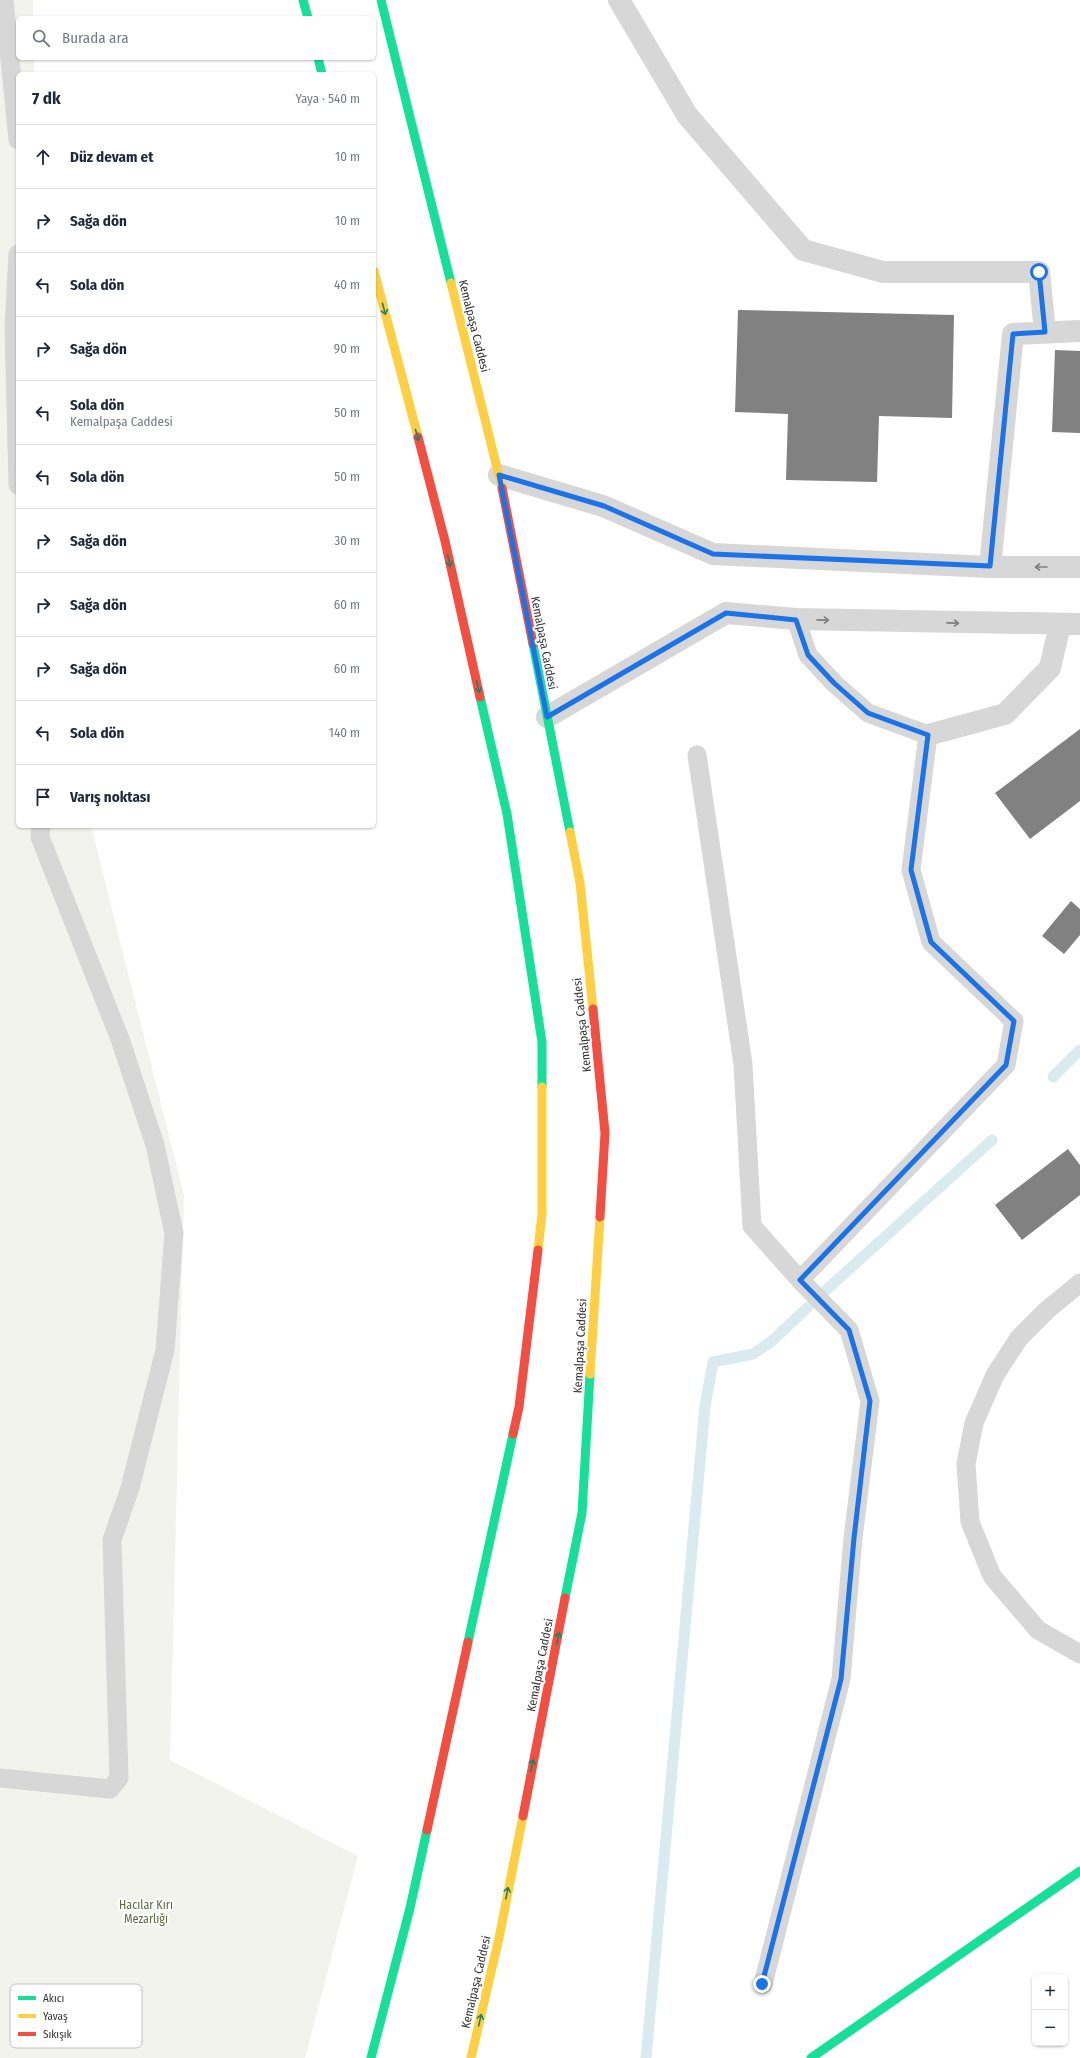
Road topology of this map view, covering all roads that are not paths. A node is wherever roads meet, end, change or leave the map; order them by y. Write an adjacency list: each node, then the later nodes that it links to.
1 (4, 0): 8 (lane)
2 (303, 0): 5 (main road)
3 (381, 0): 14 (main road, Kemalpaşa Caddesi)
4 (619, 0): 12 (street)
5 (307, 16)
6 (318, 60): 7 (main road)
7 (322, 72)
8 (16, 120)
9 (376, 279): 29 (main road, one-way to 29)
10 (16, 291): 13 (lane)
11 (1080, 331): 12 (street)
12 (1045, 332): 15 (street)
13 (16, 406)
14 (499, 475): 15 (street); 19 (main road, Kemalpaşa Caddesi)
15 (990, 566): 16 (street, one-way to 15)
16 (1080, 567)
17 (796, 620): 18 (street, one-way to 18); 19 (street); 20 (lane)
18 (1070, 624): 20 (street)
19 (547, 717): 30 (main road, Kemalpaşa Caddesi, one-way to 19)
20 (928, 735): 23 (lane)
21 (697, 755): 23 (lane)
22 (41, 828): 26 (lane)
23 (800, 1280): 28 (lane)
24 (1080, 1283): 25 (lane)
25 (1080, 1654)
26 (0, 1778)
27 (1080, 1871): 31 (main road)
28 (762, 1984)
29 (371, 2058)
30 (471, 2058)
31 (811, 2058)

